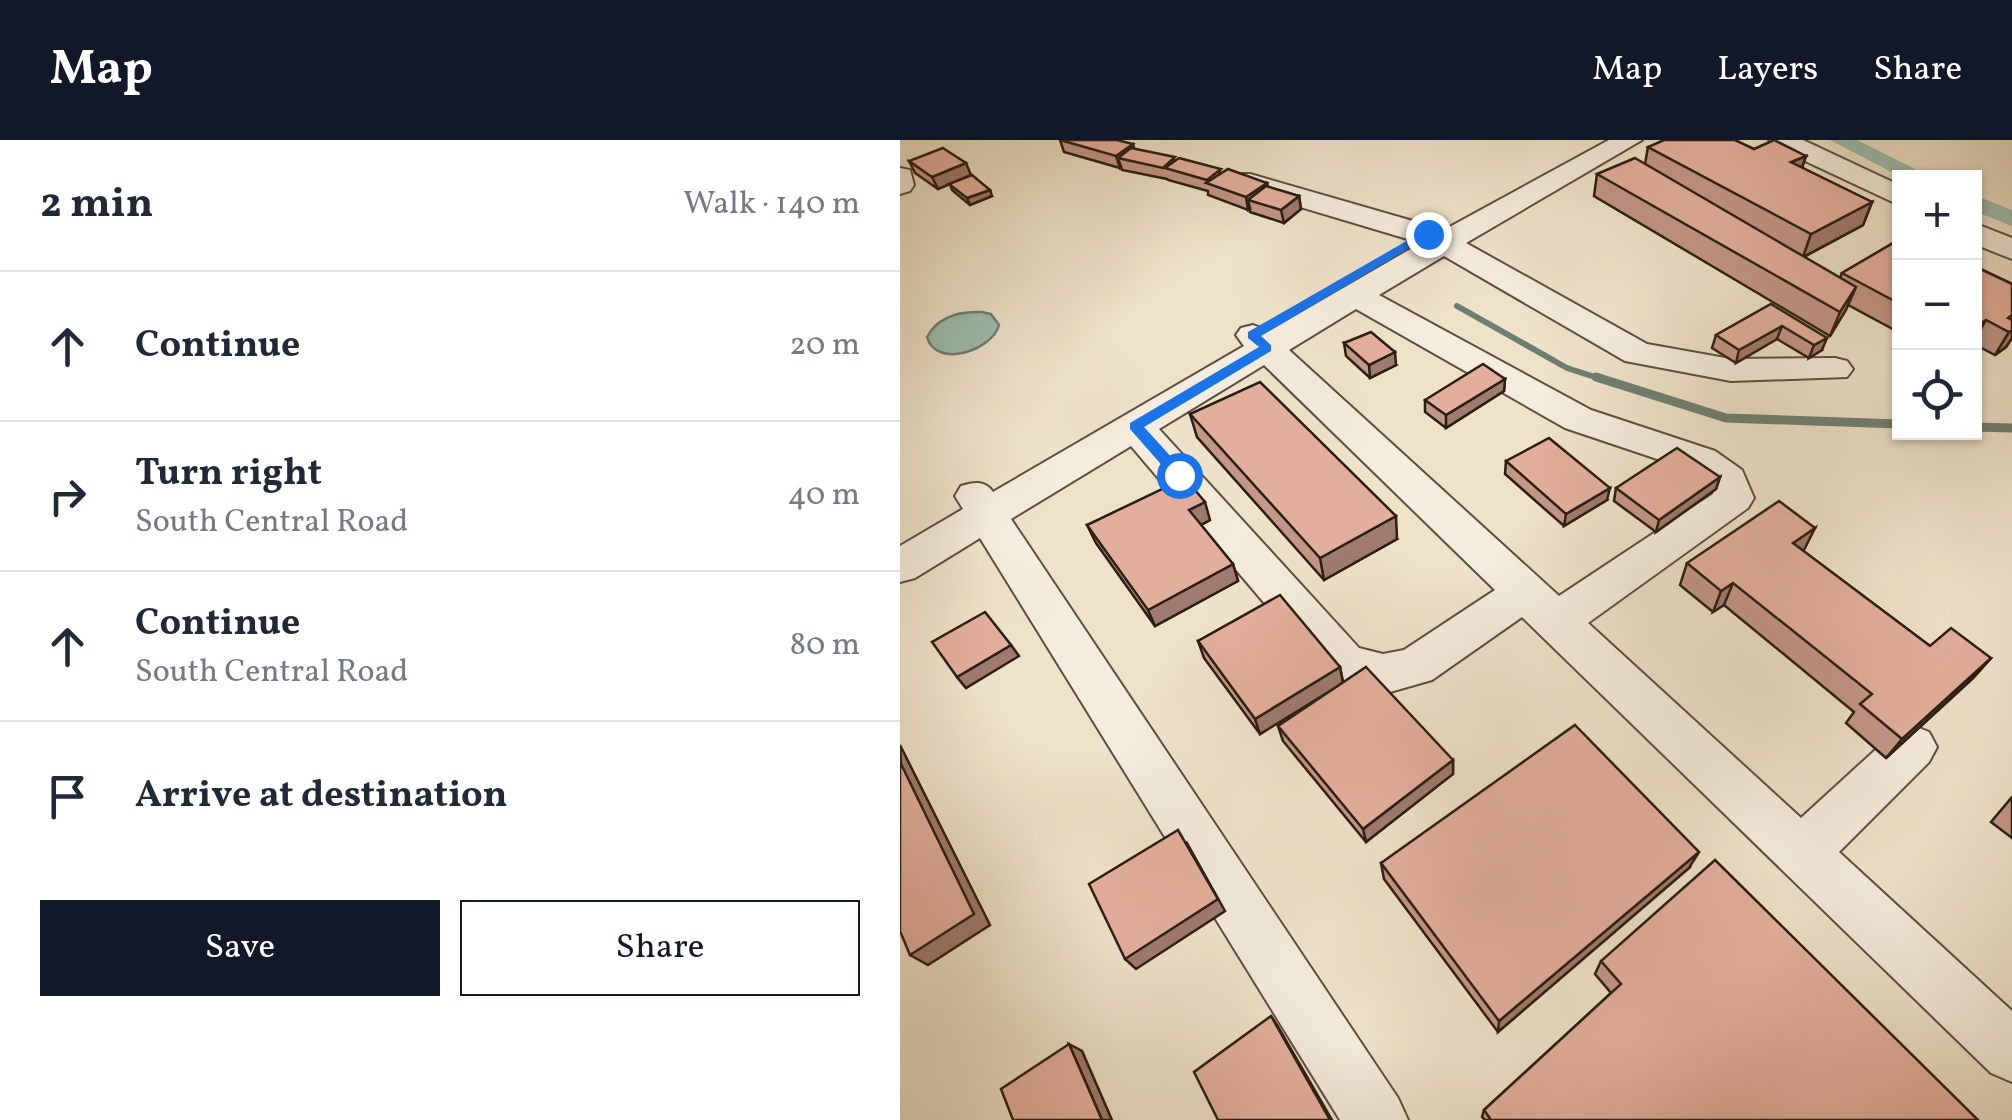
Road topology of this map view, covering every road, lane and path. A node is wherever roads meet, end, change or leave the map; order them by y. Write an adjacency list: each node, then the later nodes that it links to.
1 (1596, 140): 13 (street)
2 (1629, 140): 13 (street)
3 (1782, 140): 9 (street)
4 (1812, 140): 7 (street)
5 (1215, 173): 13 (street)
6 (900, 176): 8 (street)
7 (1892, 177)
8 (900, 185)
9 (1892, 192)
10 (1982, 220): 11 (street)
11 (2012, 234)
12 (1982, 236): 14 (street)
13 (1435, 239): 15 (street); 16 (street); 17 (street)
14 (2012, 250)
15 (1356, 295): 16 (street); 22 (street)
16 (1260, 342): 18 (street); 19 (street); 22 (street)
17 (1835, 369)
18 (1135, 426): 19 (street); 22 (street)
19 (981, 505): 20 (street); 21 (street); 26 (street)
20 (900, 540)
21 (900, 566)
22 (1540, 607): 24 (street)
23 (1912, 747): 24 (street)
24 (1801, 853): 25 (street)
25 (2012, 1052)
26 (1376, 1120)

